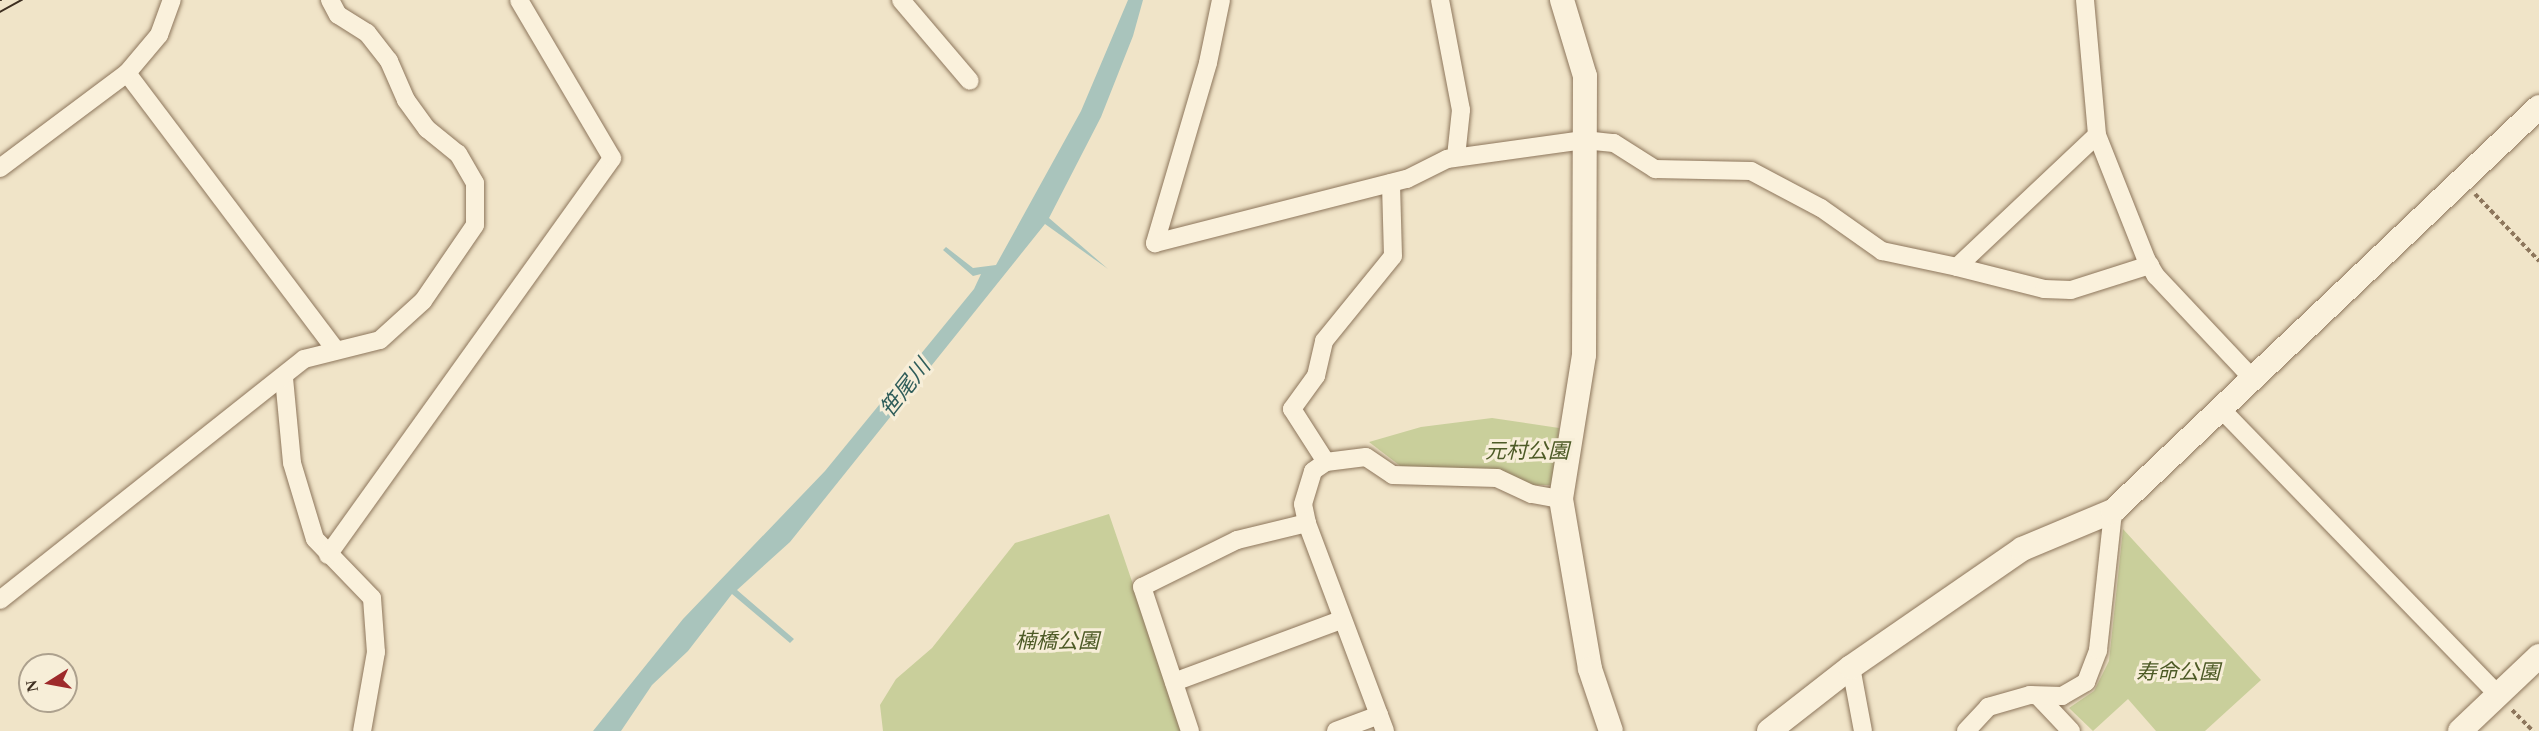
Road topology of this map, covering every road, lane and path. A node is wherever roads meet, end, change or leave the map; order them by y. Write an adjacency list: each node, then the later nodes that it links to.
1 (172, 0): 9 (street)
2 (330, 0): 21 (street)
3 (519, 0): 29 (street)
4 (901, 0): 10 (street)
5 (1221, 0): 17 (street)
6 (1440, 0): 14 (street)
7 (1562, 0): 13 (street)
8 (2085, 0): 12 (street)
9 (127, 73): 15 (street); 21 (street)
10 (970, 81)
11 (2539, 107): 16 (street)
12 (2097, 135): 19 (street); 20 (street)
13 (1584, 140): 14 (street); 20 (street); 26 (street)
14 (1456, 157): 17 (street)
15 (0, 168)
16 (2462, 180): 18 (path); 23 (street)
17 (1391, 183): 25 (street)
18 (2539, 261)
19 (2150, 265): 20 (street); 23 (street)
20 (1957, 267)
21 (335, 349): 22 (street)
22 (284, 378): 29 (street); 30 (street)
23 (2255, 381): 24 (street)
24 (2222, 410): 27 (street); 36 (street)
25 (1326, 462): 26 (street); 28 (street)
26 (1561, 499): 41 (street)
27 (2113, 511): 33 (street); 35 (street)
28 (1306, 523): 31 (street); 34 (street)
29 (328, 555): 38 (street)
30 (0, 600)
31 (1341, 620): 34 (street); 37 (street)
32 (2539, 656): 36 (street)
33 (1851, 666): 42 (street); 43 (street)
34 (1174, 682): 39 (street)
35 (2038, 696): 44 (street); 45 (street)
36 (2503, 700): 46 (street); 47 (path)
37 (1382, 723): 40 (street)
38 (362, 731)
39 (1190, 731)
40 (1336, 731)
41 (1611, 731)
42 (1769, 731)
43 (1863, 731)
44 (1966, 731)
45 (2071, 731)
46 (2460, 731)
47 (2533, 731)

